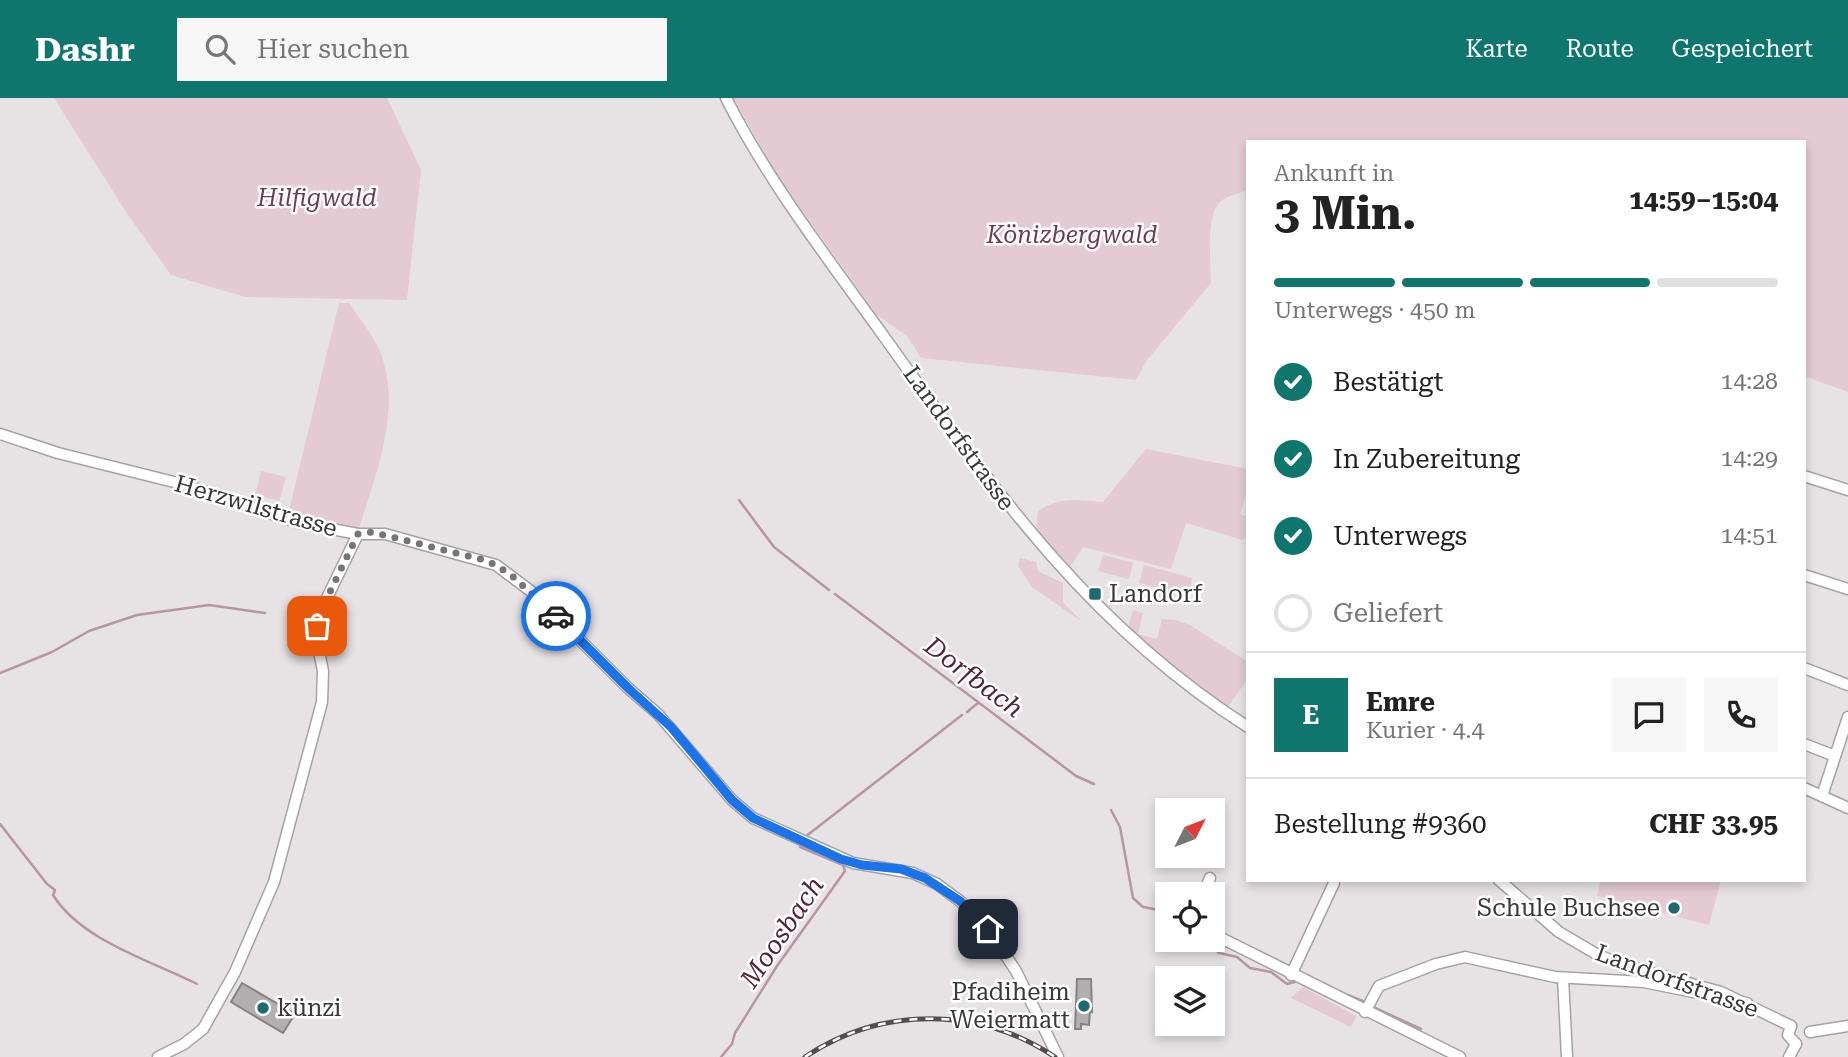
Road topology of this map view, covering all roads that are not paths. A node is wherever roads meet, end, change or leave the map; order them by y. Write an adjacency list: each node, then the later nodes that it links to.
1 (726, 98): 11 (street, Landorfstrasse)
2 (0, 434): 5 (street, Herzwilstrasse)
3 (1806, 477): 4 (street)
4 (1848, 490)
5 (358, 534): 30 (street); 31 (street, Herzwilstrasse)
6 (1806, 576): 7 (street)
7 (1848, 589)
8 (1806, 669): 9 (street)
9 (1848, 685)
10 (1848, 717): 13 (street)
11 (1246, 726)
12 (1806, 745): 13 (street)
13 (1835, 756): 15 (street)
14 (1806, 789): 15 (street)
15 (1822, 796): 16 (street)
16 (1848, 808)
17 (1210, 878): 18 (street)
18 (1208, 882)
19 (1501, 882): 24 (street, Landorfstrasse)
20 (1334, 883): 22 (street)
21 (1225, 940): 22 (street)
22 (1291, 975): 25 (street)
23 (1563, 978): 24 (street); 25 (street); 33 (street)
24 (1747, 1003): 26 (street, Landorfstrasse)
25 (1365, 1012): 32 (street)
26 (1791, 1026): 28 (street, Landorfstrasse); 29 (street, Landorfstrasse)
27 (1848, 1026): 28 (street, Landorfstrasse)
28 (1810, 1032): 29 (street)
29 (1796, 1044): 34 (street)
30 (158, 1057)
31 (1058, 1057)
32 (1461, 1057)
33 (1567, 1057)
34 (1789, 1057)

